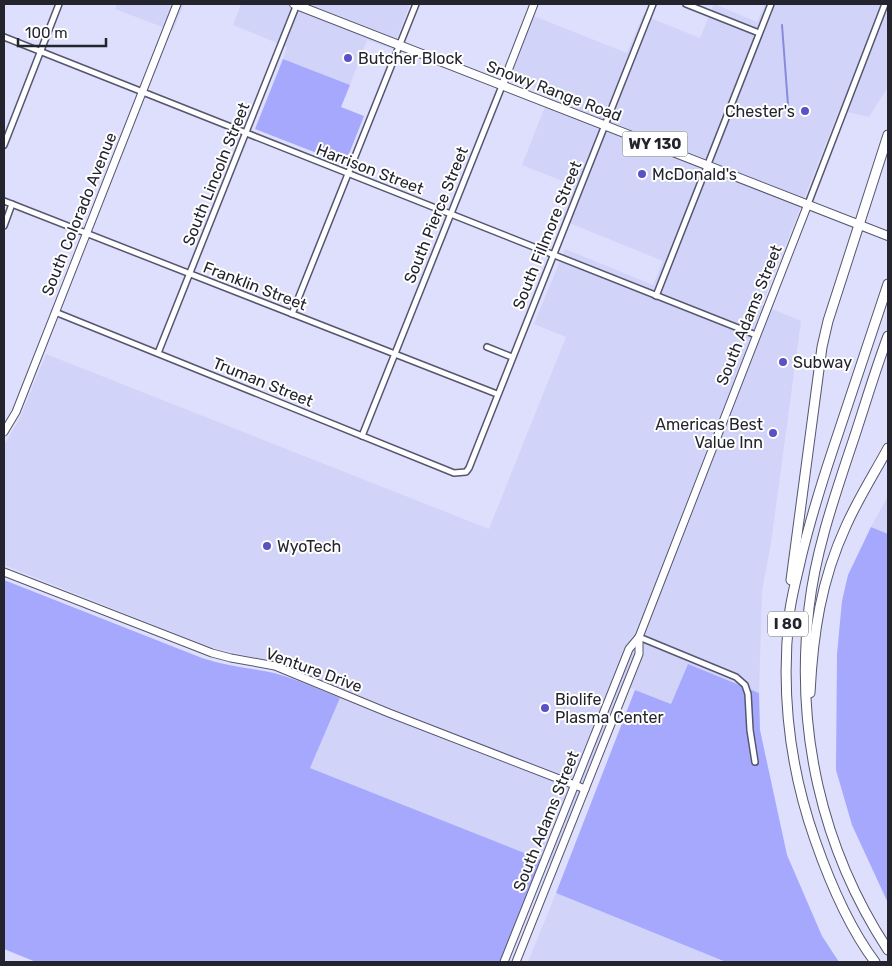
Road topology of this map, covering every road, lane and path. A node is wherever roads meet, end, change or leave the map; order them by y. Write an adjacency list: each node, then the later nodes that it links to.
1 (59, 4): 13 (street)
2 (177, 4): 15 (street, South Colorado Avenue)
3 (296, 4): 12 (main road, Snowy Range Road / WY 130); 17 (street, South Lincoln Street)
4 (416, 4): 12 (street)
5 (534, 4): 14 (street, South Pierce Street)
6 (653, 4): 16 (street, South Fillmore Street)
7 (686, 4): 10 (street)
8 (772, 4): 10 (street)
9 (885, 4): 24 (street, South Adams Street)
10 (759, 33): 20 (street)
11 (4, 37): 13 (street, Harrison Street)
12 (399, 45): 14 (main road, Snowy Range Road / WY 130); 21 (street)
13 (40, 52): 15 (street, Harrison Street); 19 (street)
14 (502, 86): 16 (main road, Snowy Range Road / WY 130); 25 (street, South Pierce Street)
15 (142, 92): 17 (street, Harrison Street); 28 (street, South Colorado Avenue)
16 (604, 125): 20 (main road, Snowy Range Road / WY 130); 30 (street, South Fillmore Street)
17 (246, 134): 21 (street, Harrison Street); 31 (street, South Lincoln Street)
18 (888, 135): 26 (highway)
19 (4, 145)
20 (707, 165): 24 (main road, Snowy Range Road / WY 130); 33 (street)
21 (348, 173): 25 (street, Harrison Street); 35 (street)
22 (4, 200): 23 (street, Franklin Street)
23 (12, 204): 27 (street); 28 (street, Franklin Street)
24 (808, 204): 26 (main road, Snowy Range Road / WY 130); 36 (street, South Adams Street)
25 (451, 214): 30 (street, Harrison Street); 40 (street, South Pierce Street)
26 (860, 225): 29 (main road, Snowy Range Road / WY 130); 48 (highway)
27 (4, 226)
28 (86, 233): 31 (street, Franklin Street); 34 (street, South Colorado Avenue)
29 (888, 236)
30 (554, 254): 33 (street, Harrison Street); 41 (street, South Fillmore Street)
31 (190, 274): 35 (street, Franklin Street); 39 (street, South Lincoln Street)
32 (888, 284): 48 (highway, I 80)
33 (656, 296): 36 (street, Harrison Street)
34 (55, 312): 39 (street, Truman Street); 43 (street, South Colorado Avenue)
35 (292, 314): 40 (street, Franklin Street)
36 (756, 335): 49 (street, South Adams Street)
37 (888, 336): 53 (highway, I 80)
38 (488, 347): 41 (street)
39 (158, 353): 44 (street, Truman Street)
40 (395, 355): 42 (street, Franklin Street); 44 (street, South Pierce Street)
41 (512, 357): 42 (street, South Fillmore Street)
42 (497, 394): 46 (street, South Fillmore Street)
43 (4, 432)
44 (362, 436): 46 (street, Truman Street)
45 (888, 448): 53 (highway)
46 (462, 473)
47 (4, 572): 51 (street, Venture Drive)
48 (789, 614): 57 (highway, I 80)
49 (639, 637): 50 (street); 51 (street, South Adams Street); 52 (street, South Adams Street)
50 (755, 762)
51 (574, 785): 52 (street, Venture Drive); 55 (street, South Adams Street)
52 (585, 789): 56 (street, South Adams Street)
53 (831, 834): 54 (highway, I 80)
54 (888, 950)
55 (504, 962)
56 (516, 962)
57 (875, 962)

